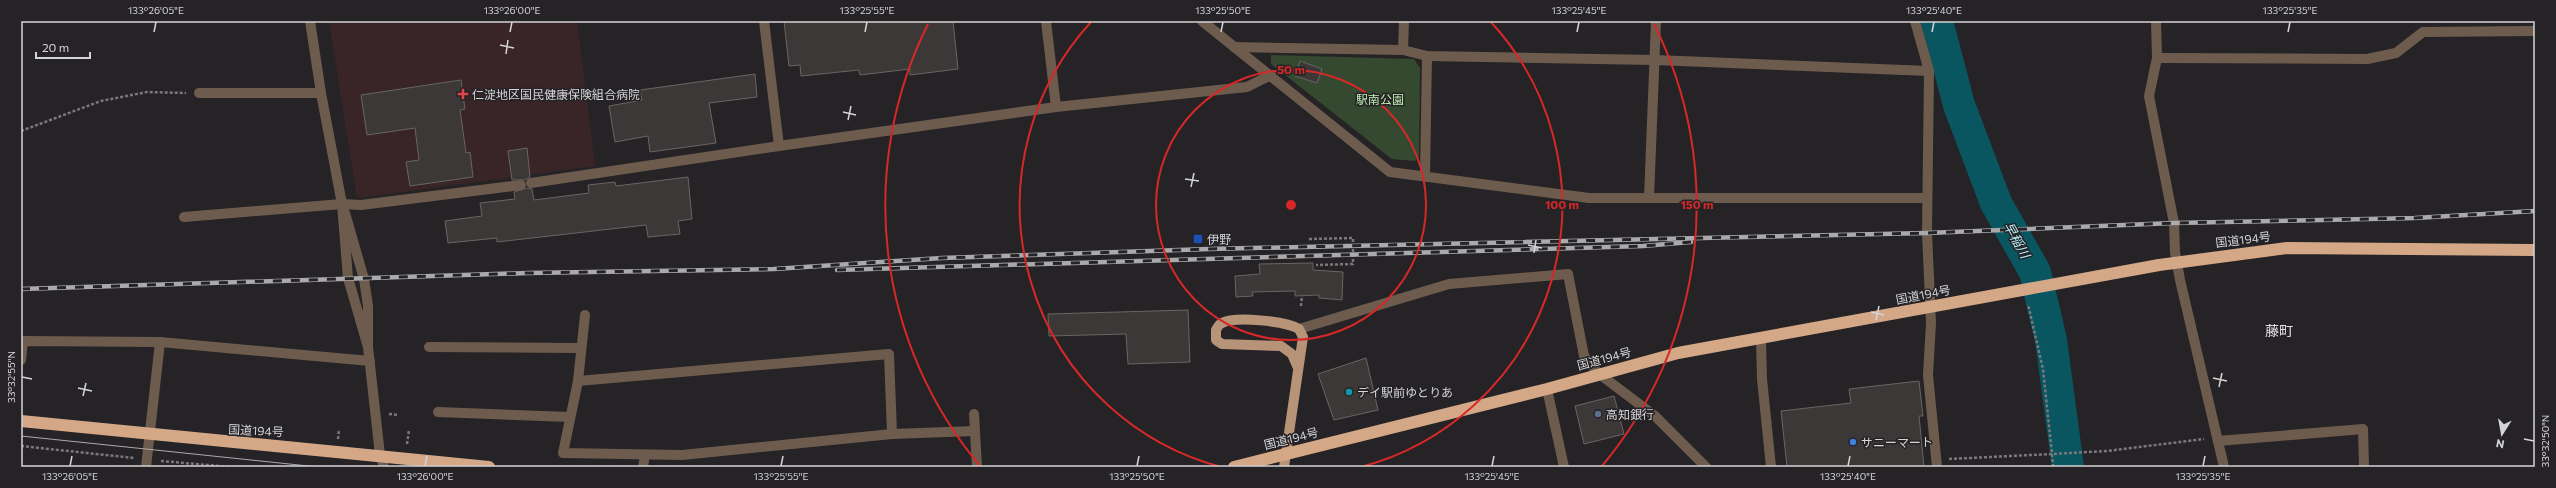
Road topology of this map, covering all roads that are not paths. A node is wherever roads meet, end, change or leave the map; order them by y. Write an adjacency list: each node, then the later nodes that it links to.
1 (310, 21): 18 (street)
2 (764, 21): 20 (street)
3 (1046, 21): 19 (street)
4 (1202, 21): 10 (street)
5 (1404, 21): 11 (street)
6 (1656, 21): 14 (street)
7 (1915, 21): 15 (street)
8 (2156, 21): 13 (street)
9 (2535, 32): 13 (street)
10 (1234, 47): 11 (street); 16 (street)
11 (1403, 50): 12 (street)
12 (1427, 56): 14 (street); 21 (street)
13 (2156, 58): 27 (street)
14 (1655, 60): 15 (street); 22 (street)
15 (1929, 70): 23 (street)
16 (1271, 75): 19 (street); 21 (street)
17 (199, 93): 18 (street)
18 (321, 93): 24 (street)
19 (1056, 107): 20 (street)
20 (779, 146): 24 (street)
21 (1425, 176): 22 (street)
22 (1649, 198): 23 (street)
23 (1927, 198): 28 (street)
24 (343, 206): 25 (street); 34 (street); 34 (street)
25 (184, 217)
26 (2535, 250): 27 (highway, 国道194号)
27 (2177, 262): 28 (highway, 国道194号); 49 (street)
28 (1930, 308): 31 (highway, 国道194号); 54 (street)
29 (585, 315): 35 (street)
30 (1299, 329): 38 (main road); 38 (main road); 39 (street)
31 (1761, 338): 39 (highway, 国道194号); 64 (street)
32 (160, 342): 36 (street); 37 (street); 48 (street)
33 (429, 346): 35 (street)
34 (368, 347): 37 (street)
35 (581, 348): 40 (street)
36 (21, 360)
37 (370, 361): 51 (street)
38 (1298, 368): 50 (main road)
39 (1598, 373): 41 (highway, 国道194号); 63 (street)
40 (578, 381): 44 (street); 47 (street)
41 (1547, 389): 50 (highway, 国道194号); 62 (street)
42 (438, 412): 44 (street)
43 (974, 414): 46 (street)
44 (570, 417): 52 (street)
45 (21, 421): 48 (highway, 国道194号)
46 (975, 431): 47 (street); 59 (street)
47 (892, 434): 52 (street)
48 (149, 435): 51 (highway, 国道194号); 53 (street)
49 (2218, 439): 65 (street); 66 (street)
50 (1285, 454): 60 (highway, 国道194号); 61 (main road)
51 (380, 455): 55 (highway, 国道194号); 56 (street)
52 (645, 455): 58 (street)
53 (146, 463)
54 (1936, 463)
55 (459, 465): 57 (highway, 国道194号)
56 (384, 467)
57 (489, 467)
58 (643, 467)
59 (977, 467)
60 (1234, 467)
61 (1284, 467)
62 (1564, 467)
63 (1706, 467)
64 (1771, 467)
65 (2224, 467)
66 (2364, 467)

